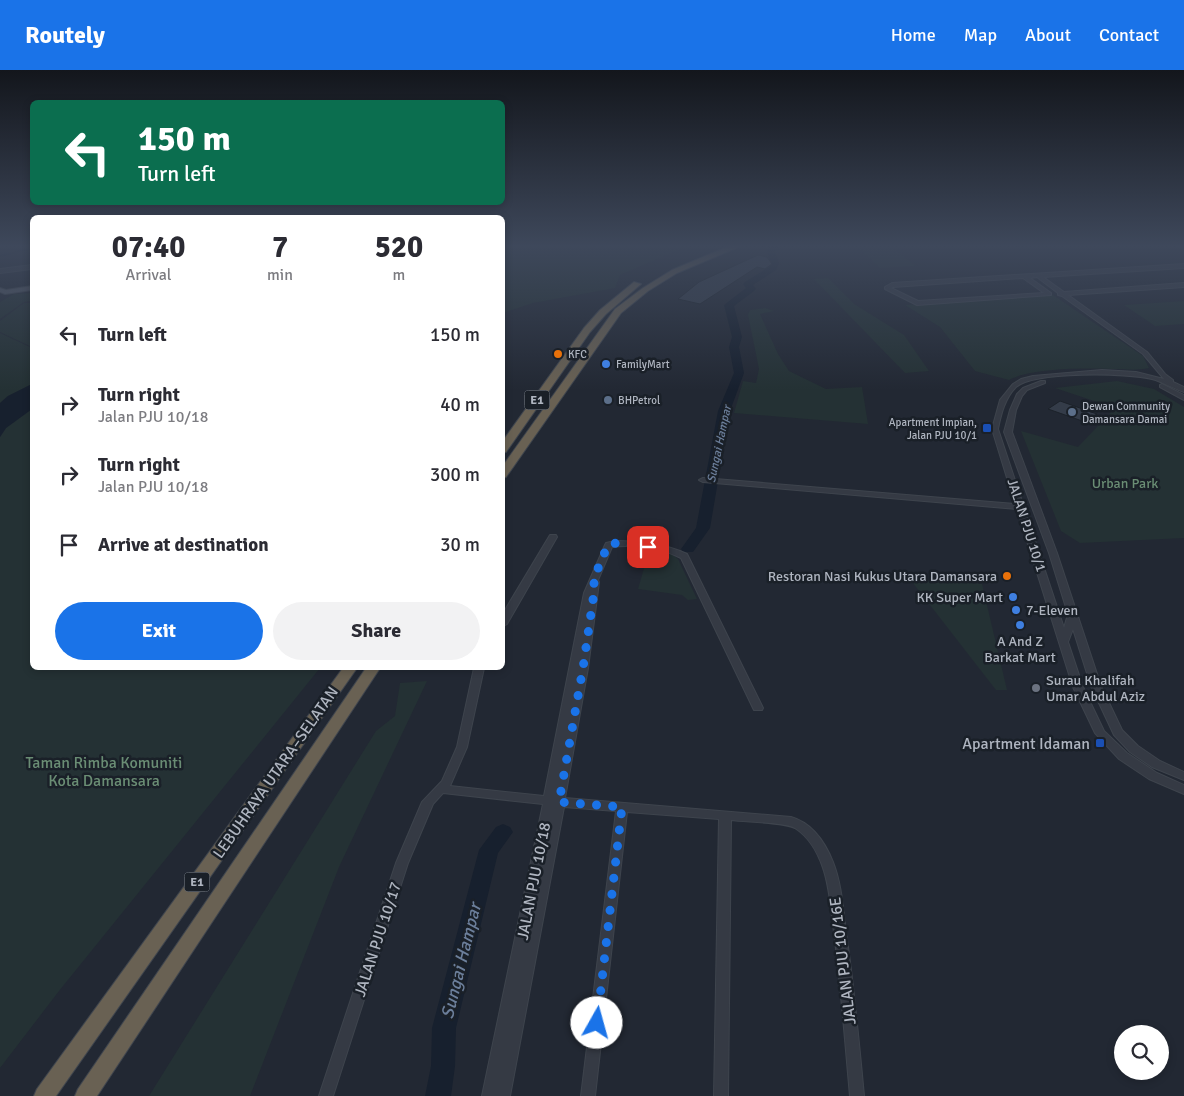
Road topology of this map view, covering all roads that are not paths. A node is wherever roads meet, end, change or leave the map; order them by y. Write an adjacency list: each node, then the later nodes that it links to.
1 (626, 294): 13 (highway, E1)
2 (639, 294): 15 (highway, E1)
3 (897, 294): 4 (street)
4 (1049, 294)
5 (1060, 294): 6 (street)
6 (1156, 367): 8 (street); 10 (street)
7 (1099, 372): 8 (street, JALAN PJU 10/1); 9 (street); 14 (street, JALAN PJU 10/1)
8 (1135, 374): 10 (street, JALAN PJU 10/1)
9 (1068, 379): 12 (street, JALAN PJU 10/1); 16 (street, JALAN PJU 10/1)
10 (1177, 386): 11 (street, JALAN PJU 10/1)
11 (1184, 390)
12 (1184, 398)
13 (505, 446)
14 (1006, 460): 16 (street); 18 (street, JALAN PJU 10/1)
15 (505, 471)
16 (1025, 478): 20 (street, JALAN PJU 10/1)
17 (703, 480): 18 (street)
18 (1021, 506): 22 (street, JALAN PJU 10/1)
19 (552, 537): 21 (street)
20 (1073, 614): 22 (street); 27 (street, JALAN PJU 10/1)
21 (505, 619)
22 (1064, 642): 29 (street, JALAN PJU 10/1)
23 (349, 670): 33 (highway, LEBUHRAYA UTARA–SELATAN / E1)
24 (372, 670): 34 (highway, LEBUHRAYA UTARA–SELATAN / E1)
25 (479, 670): 28 (street)
26 (758, 708): 30 (street, JALAN PJU 10/18)
27 (1184, 776)
28 (441, 789): 30 (street); 35 (street, JALAN PJU 10/17)
29 (1184, 790)
30 (554, 801): 31 (street); 36 (street, JALAN PJU 10/18); 37 (street, JALAN PJU 10/18)
31 (622, 807): 32 (street); 38 (street)
32 (725, 815): 39 (street); 40 (street, JALAN PJU 10/16E)
33 (44, 1096)
34 (85, 1096)
35 (326, 1096)
36 (489, 1096)
37 (503, 1096)
38 (588, 1096)
39 (721, 1096)
40 (857, 1096)

